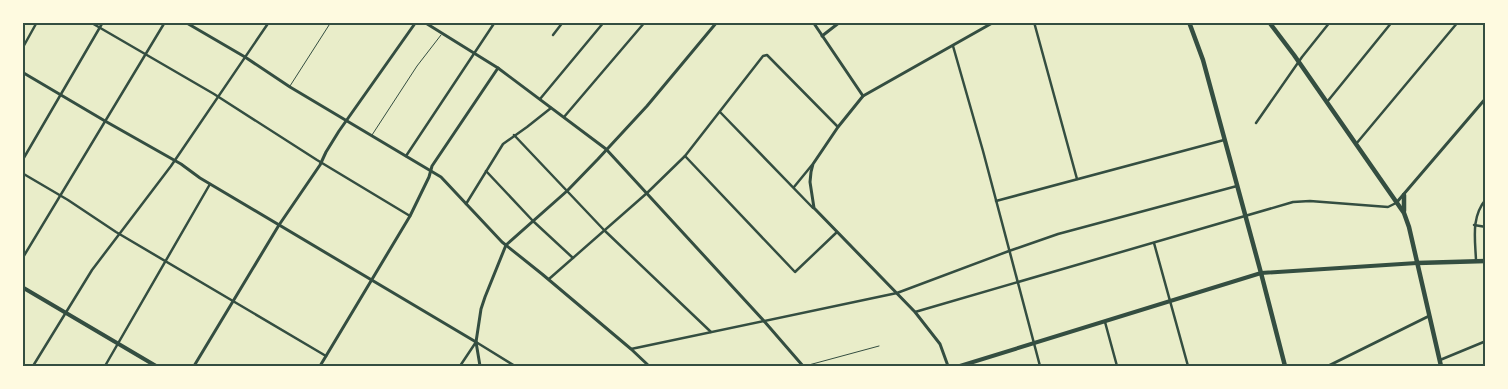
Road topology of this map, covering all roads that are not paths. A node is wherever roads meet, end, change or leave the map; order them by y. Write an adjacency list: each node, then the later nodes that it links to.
1 (36, 22): 29 (street)
2 (90, 22): 24 (street)
3 (103, 22): 24 (street)
4 (165, 22): 31 (street)
5 (186, 22): 32 (street)
6 (269, 22): 32 (street)
7 (331, 22): 36 (lane)
8 (416, 22): 47 (street)
9 (424, 22): 25 (street)
10 (495, 22): 30 (street)
11 (563, 22): 26 (street)
12 (604, 22): 41 (street)
13 (645, 22): 45 (street)
14 (717, 22): 54 (street)
15 (813, 22): 27 (street)
16 (840, 22): 27 (street)
17 (994, 22): 28 (street)
18 (1034, 22): 64 (street)
19 (1189, 22): 52 (main road)
20 (1268, 22): 33 (main road)
21 (1330, 22): 33 (street)
22 (1392, 22): 42 (street)
23 (1458, 22): 53 (street)
24 (100, 28): 31 (street); 37 (street)
25 (443, 34): 30 (street); 50 (lane)
26 (553, 35)
27 (822, 36): 38 (street)
28 (953, 46): 38 (street); 73 (street)
29 (22, 49)
30 (475, 53): 34 (street); 55 (street)
31 (145, 55): 39 (street); 46 (street)
32 (245, 57): 36 (street); 39 (street)
33 (1298, 62): 42 (main road); 48 (street)
34 (498, 68): 41 (street); 62 (street)
35 (22, 72): 37 (street)
36 (290, 87): 47 (street)
37 (60, 94): 46 (street); 58 (street)
38 (863, 96): 49 (street)
39 (219, 97): 57 (street); 59 (street)
40 (1486, 98): 70 (street)
41 (540, 99): 43 (street)
42 (1327, 102): 53 (main road)
43 (551, 107): 45 (street); 51 (street)
44 (720, 112): 49 (street); 56 (street); 67 (street)
45 (564, 117): 54 (street)
46 (105, 121): 57 (street); 71 (street)
47 (346, 121): 50 (street); 59 (street)
48 (1256, 123)
49 (838, 127): 60 (street)
50 (372, 135): 55 (street)
51 (514, 135): 61 (street); 68 (street)
52 (1225, 140): 64 (street); 66 (main road)
53 (1356, 144): 74 (main road)
54 (606, 149): 68 (street); 69 (street)
55 (406, 156): 62 (street)
56 (685, 156): 69 (street); 85 (street)
57 (174, 160): 65 (street); 86 (street)
58 (22, 161)
59 (321, 162): 78 (street); 81 (street)
60 (813, 164): 67 (street); 76 (street)
61 (486, 171): 75 (street); 80 (street)
62 (431, 172): 75 (street); 78 (street)
63 (22, 173): 71 (street)
64 (1077, 179): 73 (street)
65 (210, 184): 81 (street); 93 (street)
66 (1237, 186): 79 (main road); 89 (street)
67 (794, 187): 76 (street)
68 (567, 191): 80 (street); 84 (street)
69 (646, 193): 84 (street); 107 (street)
70 (1404, 195): 74 (street); 77 (main road)
71 (61, 196): 86 (street); 91 (street)
72 (1486, 199): 82 (street)
73 (996, 201): 89 (street)
74 (1397, 202): 77 (main road); 79 (street)
75 (466, 204): 88 (street)
76 (814, 208): 85 (street)
77 (1404, 213): 95 (main road)
78 (410, 216): 98 (street)
79 (1245, 216): 87 (street); 96 (main road)
80 (533, 221): 88 (street); 90 (street)
81 (279, 225): 98 (street); 102 (street)
82 (1474, 225): 83 (street); 94 (street)
83 (1486, 227)
84 (604, 230): 90 (street); 109 (street)
85 (837, 232): 101 (street)
86 (119, 234): 93 (street); 104 (street)
87 (1154, 243): 99 (street); 103 (street)
88 (506, 245): 97 (street); 111 (street)
89 (1009, 251): 99 (street); 101 (street)
90 (573, 258): 97 (street)
91 (22, 259)
92 (1486, 261): 94 (main road)
93 (166, 262): 102 (street); 113 (street)
94 (1476, 262): 95 (main road)
95 (1416, 263): 96 (main road); 106 (main road)
96 (1261, 273): 103 (main road); 133 (main road)
97 (549, 279): 115 (street)
98 (372, 280): 111 (street); 116 (street)
99 (1018, 282): 105 (street); 112 (street)
100 (22, 286): 104 (main road)
101 (896, 293): 105 (street); 107 (street)
102 (233, 301): 116 (street); 121 (street)
103 (1170, 302): 108 (main road); 132 (street)
104 (66, 312): 113 (main road); 118 (street)
105 (915, 312): 128 (street)
106 (1429, 316): 117 (main road); 134 (street)
107 (764, 321): 109 (street); 127 (street)
108 (1105, 322): 112 (main road); 131 (street)
109 (711, 332): 115 (street)
110 (1486, 341): 117 (street)
111 (476, 342): 123 (street); 124 (street); 125 (street)
112 (1034, 343): 129 (main road); 130 (street)
113 (118, 344): 119 (street); 120 (main road)
114 (879, 346): 127 (lane)
115 (631, 349): 126 (street)
116 (326, 356): 122 (street)
117 (1440, 360): 135 (main road)
118 (33, 366)
119 (105, 366)
120 (156, 366)
121 (194, 366)
122 (320, 366)
123 (460, 366)
124 (480, 366)
125 (514, 366)
126 (649, 366)
127 (804, 366)
128 (948, 366)
129 (960, 366)
130 (1040, 366)
131 (1117, 366)
132 (1188, 366)
133 (1285, 366)
134 (1328, 366)
135 (1441, 366)

